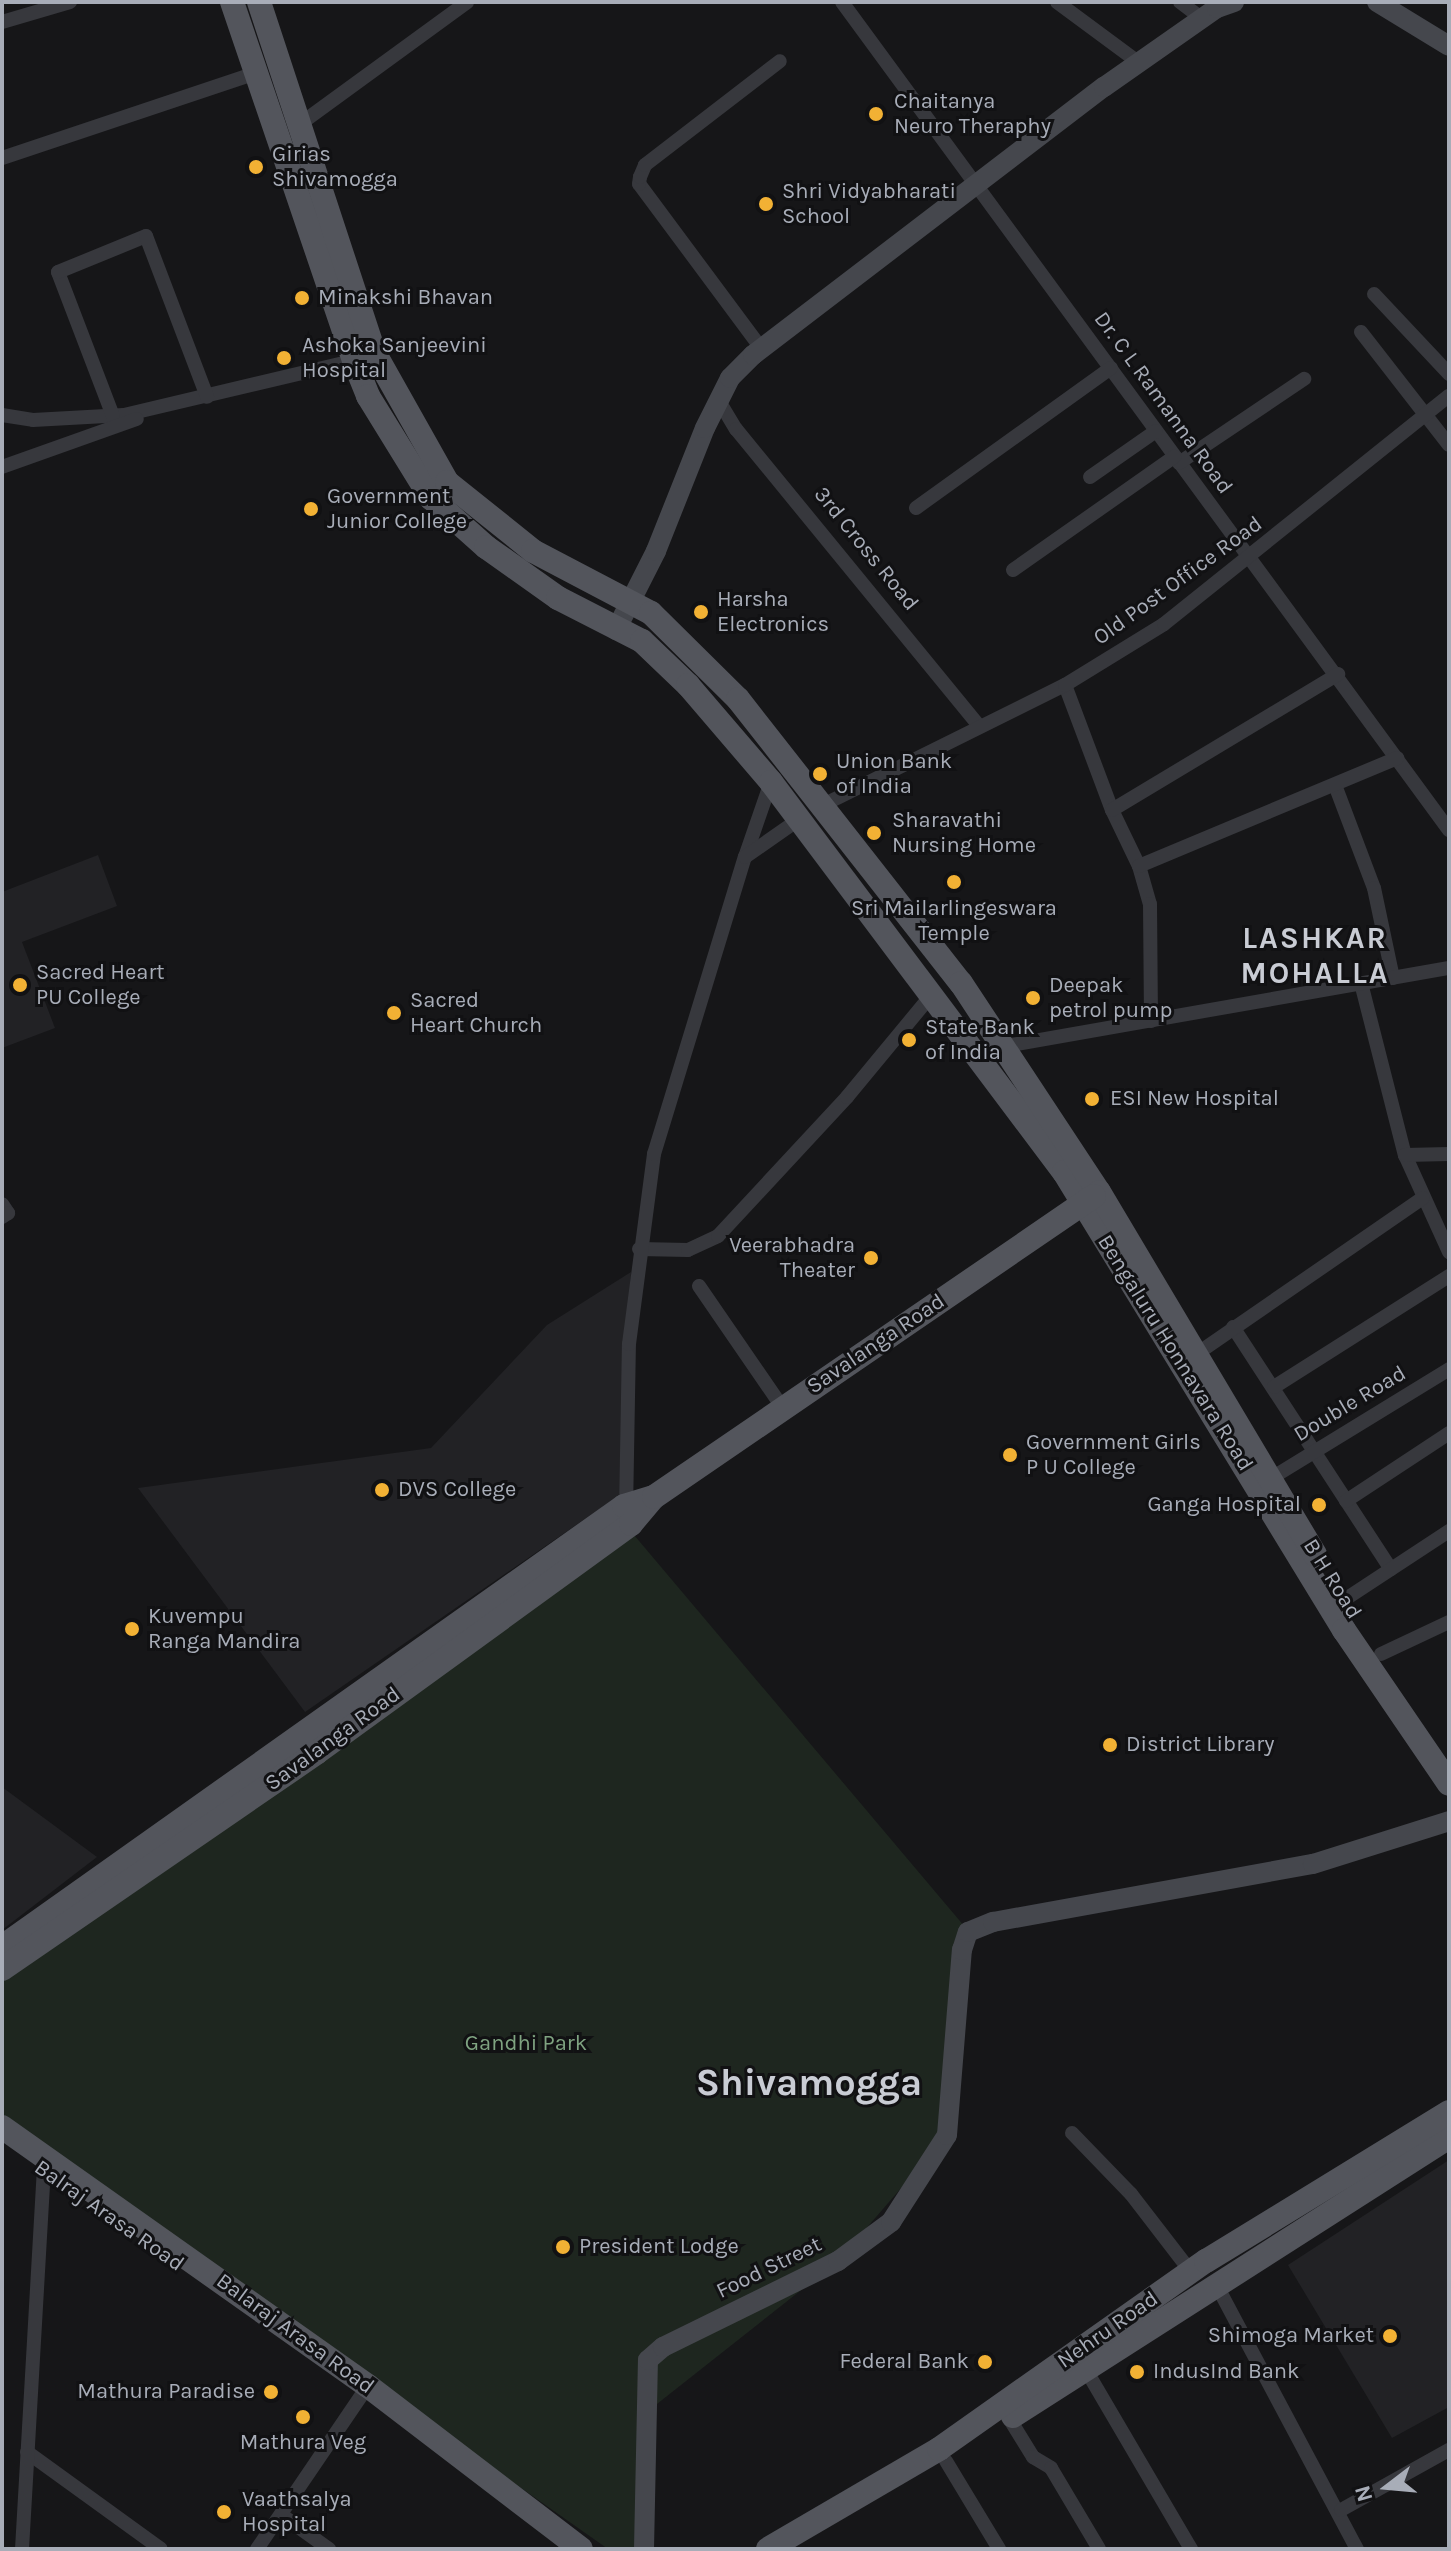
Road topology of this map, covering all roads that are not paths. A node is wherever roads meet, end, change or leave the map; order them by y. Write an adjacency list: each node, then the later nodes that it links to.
1 (70, 2): 10 (street)
2 (232, 2): 14 (main road)
3 (259, 2): 15 (main road)
4 (467, 2): 15 (street)
5 (842, 2): 17 (street, Dr. C L Ramanna Road)
6 (1057, 2): 13 (street)
7 (1180, 2): 9 (street)
8 (1377, 2): 11 (street)
9 (1218, 8): 13 (street)
10 (2, 22)
11 (1449, 46)
12 (780, 61): 20 (street)
13 (1138, 62): 17 (street)
14 (256, 73): 16 (street); 21 (main road)
15 (300, 124): 21 (main road)
16 (2, 158)
17 (975, 186): 20 (street); 22 (street, Dr. C L Ramanna Road)
18 (1374, 294): 23 (street)
19 (1361, 332): 29 (street)
20 (761, 348): 27 (street)
21 (365, 358): 26 (street); 40 (main road); 41 (main road)
22 (1111, 368): 32 (street, Dr. C L Ramanna Road); 37 (street)
23 (1449, 374)
24 (1304, 379): 34 (street)
25 (1449, 396): 29 (street, Old Post Office Road)
26 (207, 397): 28 (street); 31 (street)
27 (719, 401): 40 (street); 44 (street, 3rd Cross Road)
28 (176, 404): 31 (street); 35 (street)
29 (1428, 414): 33 (street); 38 (street, Old Post Office Road)
30 (2, 415): 31 (street)
31 (113, 416)
32 (1156, 431): 34 (street, Dr. C L Ramanna Road); 36 (street)
33 (1449, 445)
34 (1177, 460): 38 (street, Dr. C L Ramanna Road); 39 (street)
35 (2, 467)
36 (1090, 477)
37 (916, 508)
38 (1250, 559): 42 (street, Dr. C L Ramanna Road); 43 (street, Old Post Office Road)
39 (1013, 570)
40 (632, 604): 41 (street); 48 (main road)
41 (616, 630): 46 (main road)
42 (1338, 674): 45 (street, Dr. C L Ramanna Road); 49 (street)
43 (1065, 685): 44 (street, Old Post Office Road); 49 (street)
44 (979, 726): 48 (street, Old Post Office Road)
45 (1397, 758): 47 (street); 51 (street, Dr. C L Ramanna Road)
46 (771, 782): 50 (main road); 52 (street)
47 (1335, 785): 53 (street); 55 (street)
48 (821, 806): 59 (main road)
49 (1112, 810): 53 (street)
50 (798, 820): 52 (street); 57 (main road)
51 (1449, 830)
52 (745, 857): 66 (street)
53 (1139, 866): 58 (street)
54 (1449, 968): 55 (street)
55 (1393, 978): 56 (street)
56 (1361, 983): 58 (street); 61 (street)
57 (933, 993): 62 (main road); 66 (street)
58 (1151, 1021): 59 (street)
59 (1000, 1047): 62 (main road)
60 (1449, 1154): 61 (street)
61 (1405, 1155): 63 (street)
62 (1091, 1198): 71 (main road, B H Road); 74 (main road, Savalanga Road); 86 (main road, Bengaluru Honnavara Road)
63 (1423, 1198): 67 (street); 70 (street)
64 (2, 1204): 65 (street)
65 (2, 1217)
66 (639, 1249): 79 (street)
67 (1449, 1252)
68 (1449, 1276): 73 (street)
69 (699, 1286): 74 (street)
70 (1233, 1327): 71 (street); 73 (street)
71 (1198, 1353): 77 (main road, B H Road)
72 (1449, 1369): 76 (street, Double Road)
73 (1274, 1387): 76 (street)
74 (783, 1408): 79 (main road, Savalanga Road)
75 (1449, 1433): 78 (street)
76 (1314, 1452): 77 (street, Double Road); 78 (street)
77 (1273, 1477): 82 (main road, B H Road)
78 (1346, 1501): 81 (street)
79 (628, 1515): 88 (main road, Savalanga Road); 89 (main road, Savalanga Road)
80 (1449, 1531): 81 (street)
81 (1391, 1569): 82 (street)
82 (1344, 1600): 84 (main road, B H Road)
83 (1449, 1622): 84 (street)
84 (1381, 1654): 85 (main road, B H Road)
85 (1449, 1756)
86 (1449, 1784)
87 (1449, 1821): 112 (street, Food Street)
88 (2, 1947)
89 (2, 1969)
90 (1449, 2112): 96 (main road, Nehru Road)
91 (2, 2127): 95 (main road, Balaraj Arasa Road)
92 (1072, 2133): 96 (street)
93 (1449, 2137): 97 (main road, Nehru Road)
94 (2, 2143): 95 (main road, Balraj Arasa Road)
95 (47, 2163): 99 (main road, Balraj Arasa Road); 102 (street); 111 (main road, Balaraj Arasa Road)
96 (1191, 2272): 113 (main road, Nehru Road)
97 (1216, 2284): 98 (main road, Nehru Road); 104 (street)
98 (1086, 2370): 100 (main road, Nehru Road); 117 (street)
99 (361, 2396): 105 (street); 110 (main road, Balraj Arasa Road)
100 (1009, 2418): 103 (main road, Nehru Road); 116 (street)
101 (1449, 2450): 104 (street)
102 (27, 2452): 106 (street); 107 (street)
103 (946, 2461): 114 (main road, Nehru Road); 115 (street)
104 (1341, 2510): 118 (street)
105 (283, 2516): 108 (street); 109 (street)
106 (22, 2549)
107 (161, 2549)
108 (257, 2549)
109 (329, 2549)
110 (561, 2549)
111 (581, 2549)
112 (644, 2549)
113 (768, 2549)
114 (801, 2549)
115 (999, 2549)
116 (1099, 2549)
117 (1191, 2549)
118 (1357, 2549)

